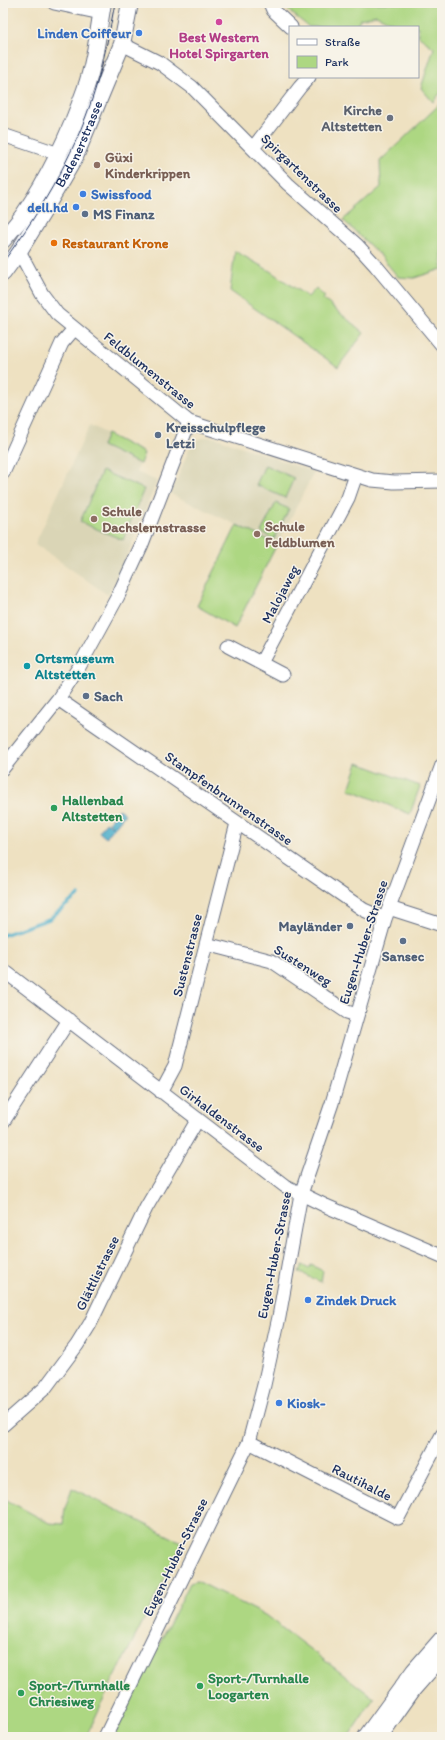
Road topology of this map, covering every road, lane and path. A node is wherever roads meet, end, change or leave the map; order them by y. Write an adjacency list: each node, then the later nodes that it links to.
1 (54, 3): 4 (street)
2 (130, 3): 6 (street, Badenerstrasse)
3 (270, 3): 5 (street)
4 (102, 8): 10 (street, Badenerstrasse)
5 (290, 26)
6 (122, 44): 9 (street, Spirgartenstrasse); 12 (street, Badenerstrasse)
7 (308, 78): 9 (street)
8 (3, 135): 10 (street)
9 (253, 148): 15 (street, Spirgartenstrasse)
10 (59, 154): 11 (street, Badenerstrasse)
11 (4, 238): 12 (street)
12 (19, 251): 13 (street, Badenerstrasse); 14 (street, Feldblumenstrasse)
13 (3, 273)
14 (74, 329): 16 (street, Feldblumenstrasse); 17 (street)
15 (442, 345)
16 (189, 422): 18 (street, Feldblumenstrasse); 23 (street)
17 (3, 474)
18 (356, 475): 19 (street, Feldblumenstrasse); 21 (street, Malojaweg)
19 (442, 481)
20 (228, 646): 21 (street)
21 (261, 663): 22 (street)
22 (283, 675)
23 (58, 699): 25 (street); 26 (street, Stampfenbrunnenstrasse)
24 (442, 765): 27 (street, Eugen-Huber-Strasse)
25 (3, 768)
26 (237, 823): 27 (street, Stampfenbrunnenstrasse); 29 (street, Sustenstrasse)
27 (387, 913): 28 (street, Stampfenbrunnenstrasse); 31 (street, Eugen-Huber-Strasse)
28 (442, 925)
29 (206, 944): 31 (street, Sustenweg); 33 (street, Sustenstrasse)
30 (3, 970): 32 (street, Girhaldenstrasse)
31 (357, 1014): 36 (street, Eugen-Huber-Strasse)
32 (69, 1020): 33 (street, Girhaldenstrasse); 35 (street)
33 (161, 1092): 34 (street, Girhaldenstrasse)
34 (198, 1119): 36 (street, Girhaldenstrasse); 38 (street, Glättlistrasse)
35 (3, 1122)
36 (301, 1194): 37 (street, Girhaldenstrasse); 40 (street, Eugen-Huber-Strasse)
37 (442, 1256)
38 (3, 1425)
39 (442, 1435): 40 (street, Rautihalde)
40 (249, 1442): 43 (street, Eugen-Huber-Strasse)
41 (442, 1639): 44 (street)
42 (442, 1656): 45 (street)
43 (105, 1737)
44 (366, 1737)
45 (379, 1737)

